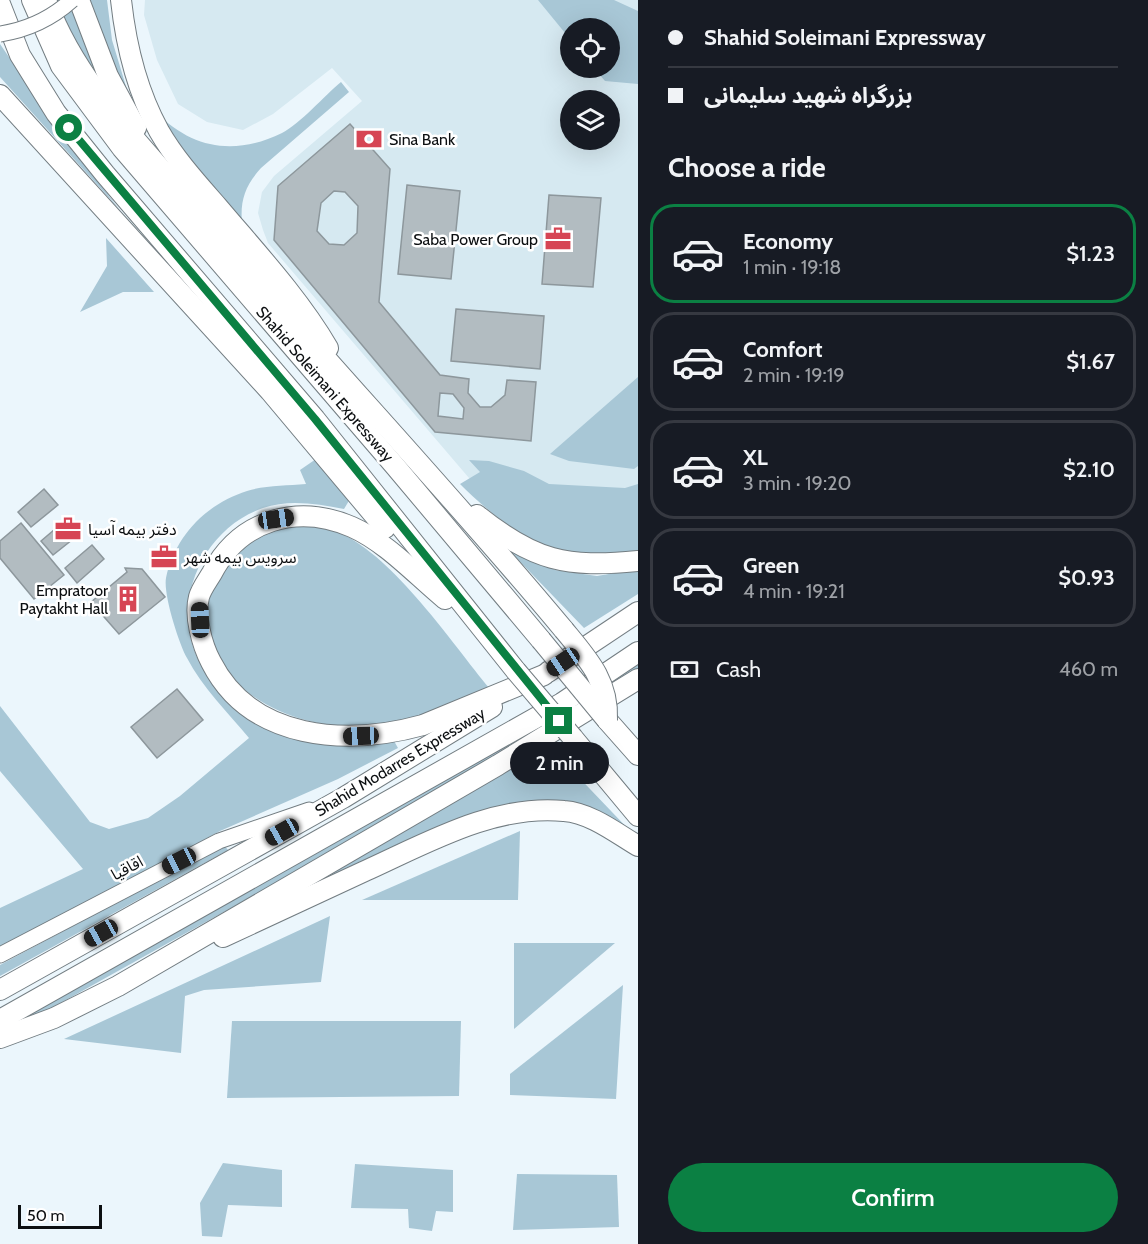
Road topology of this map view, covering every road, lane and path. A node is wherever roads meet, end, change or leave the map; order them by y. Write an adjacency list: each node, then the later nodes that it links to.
1 (32, 0): 21 (highway, Shahid Soleimani Expressway, bridge)
2 (46, 0): 11 (highway)
3 (72, 0): 8 (main road, bridge)
4 (79, 0): 11 (highway)
5 (121, 0): 12 (highway)
6 (0, 4): 9 (highway, Shahid Soleimani Expressway)
7 (0, 28): 9 (highway)
8 (0, 34)
9 (20, 56): 18 (highway, Shahid Soleimani Expressway)
10 (0, 95): 15 (highway)
11 (173, 182): 12 (highway)
12 (348, 381): 13 (highway)
13 (434, 480): 14 (highway); 21 (highway, bridge)
14 (638, 561)
15 (445, 599): 18 (highway); 19 (highway)
16 (638, 612): 19 (highway, Shahid Modarres Expressway)
17 (638, 652): 31 (highway, Shahid Modarres Expressway)
18 (516, 671): 25 (highway, bridge)
19 (544, 675): 24 (highway, Shahid Modarres Expressway)
20 (638, 679): 28 (highway)
21 (607, 720): 22 (highway); 23 (highway, Shahid Soleimani Expressway)
22 (638, 736)
23 (638, 755)
24 (343, 798): 27 (main road, اقاقیا); 29 (highway, Shahid Modarres Expressway)
25 (638, 816)
26 (638, 846): 28 (highway)
27 (0, 955)
28 (118, 986): 30 (highway)
29 (0, 990)
30 (54, 1018): 32 (highway); 33 (highway)
31 (0, 1020)
32 (0, 1038)
33 (0, 1046)

